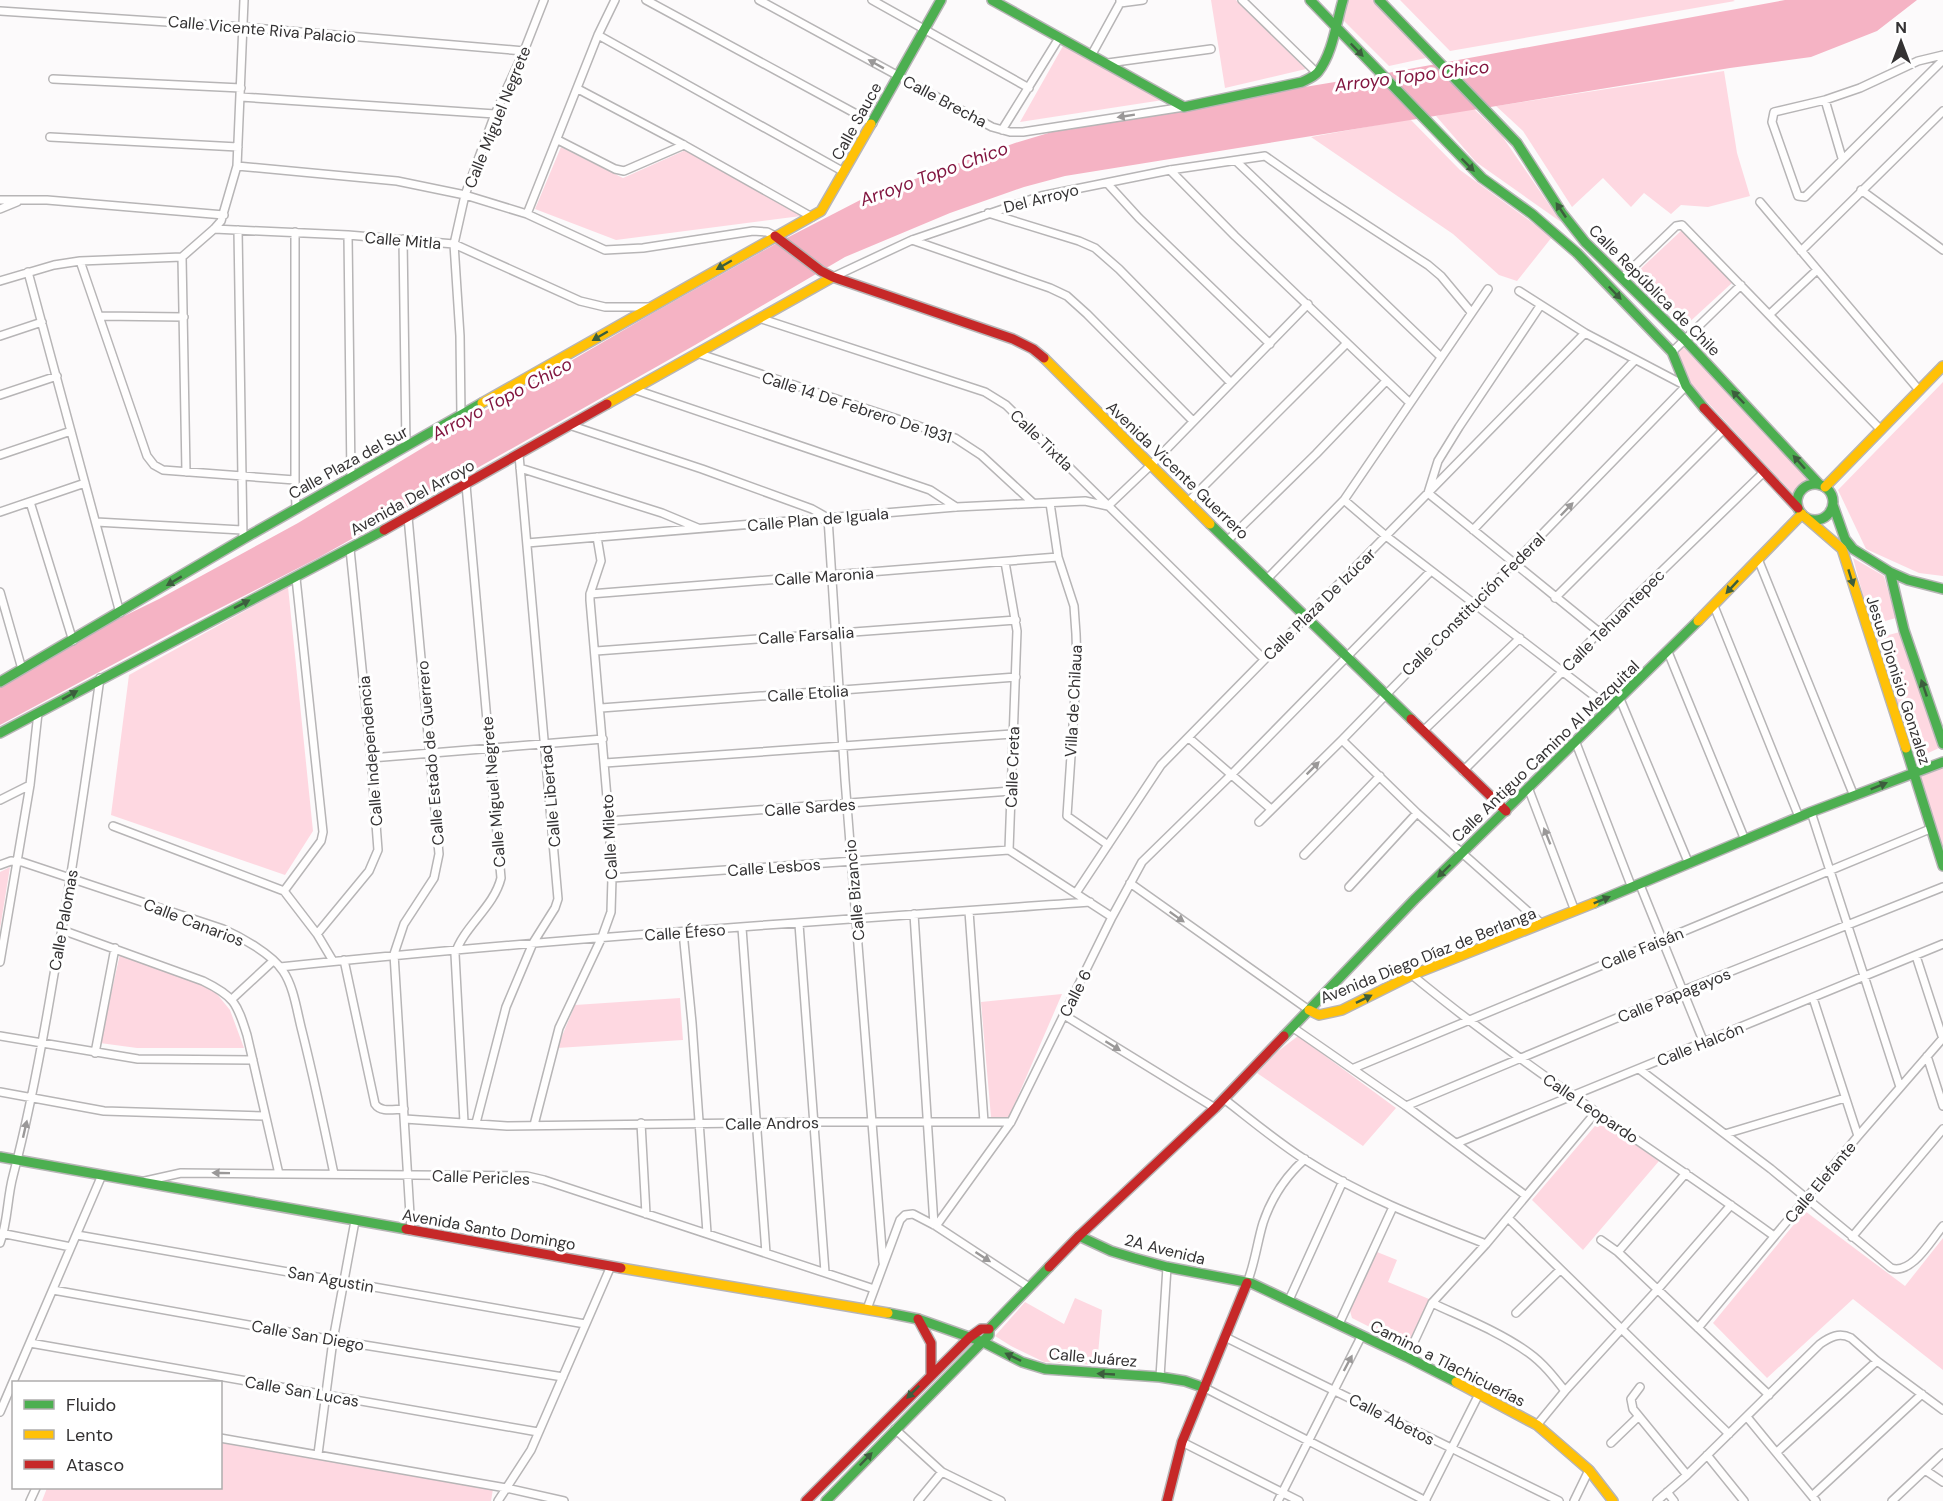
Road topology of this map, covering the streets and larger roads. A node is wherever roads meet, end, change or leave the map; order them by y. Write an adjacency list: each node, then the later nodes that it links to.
1 (244, 0): 17 (street)
2 (544, 0): 22 (street, Calle Miguel Negrete)
3 (615, 0): 19 (street)
4 (646, 0): 37 (street)
5 (759, 0): 27 (street, Calle Brecha, one-way to 5)
6 (872, 0): 18 (street)
7 (941, 0): 18 (street, Calle Sauce)
8 (992, 0): 20 (street)
9 (1143, 0): 14 (street)
10 (1242, 0): 26 (street)
11 (1310, 0): 16 (street, Calle República de Chile)
12 (1343, 0): 16 (street)
13 (1379, 0): 74 (street, Calle República de Chile, one-way to 13)
14 (1120, 2): 23 (street)
15 (0, 11): 17 (street, Calle Vicente Riva Palacio)
16 (1335, 26): 26 (street); 93 (street, Calle República de Chile, one-way to 93)
17 (243, 27): 22 (street, Calle Vicente Riva Palacio); 29 (street)
18 (924, 28): 27 (street, Calle Sauce); 30 (street)
19 (598, 35): 31 (street); 47 (street)
20 (1059, 38): 23 (street); 30 (street)
21 (1211, 49): 25 (street)
22 (524, 51): 36 (street, Calle Miguel Negrete)
23 (1092, 54): 25 (street)
24 (1942, 60): 33 (street); 43 (street)
25 (1108, 63): 34 (street)
26 (1317, 73): 34 (street)
27 (898, 76): 37 (street, Calle Sauce); 38 (street, Calle Brecha)
28 (52, 79): 29 (street)
29 (241, 88): 32 (street)
30 (1029, 88): 38 (street)
31 (578, 89): 40 (street); 41 (street)
32 (241, 97): 36 (street); 42 (street)
33 (1826, 100): 43 (street); 43 (street)
34 (1184, 106): 38 (street, Calle Brecha, one-way to 38)
35 (1943, 111): 49 (street)
36 (495, 114): 50 (street, Calle Miguel Negrete)
37 (873, 123): 47 (street, Calle Sauce)
38 (1002, 130)
39 (50, 137): 42 (street)
40 (558, 140): 41 (street); 56 (street)
41 (684, 145): 58 (street)
42 (238, 147): 45 (street)
43 (1842, 158)
44 (1236, 161): 46 (street, Del Arroyo); 82 (street, Del Arroyo); 95 (street)
45 (237, 165): 50 (street); 57 (street)
46 (1170, 170): 48 (street, Del Arroyo); 79 (street)
47 (844, 172): 58 (street, Calle Sauce)
48 (1107, 183): 55 (street, Del Arroyo); 92 (street)
49 (1861, 190): 67 (street); 68 (street)
50 (465, 195): 56 (street); 66 (street, Calle Miguel Negrete)
51 (0, 200): 52 (street)
52 (23, 200): 54 (street); 57 (street)
53 (1760, 202): 68 (street)
54 (0, 209)
55 (988, 213): 65 (street, Del Arroyo); 100 (street)
56 (527, 214): 63 (street)
57 (224, 215): 59 (street)
58 (812, 217): 63 (street, Calle Sauce)
59 (214, 229): 60 (street, Calle Mitla); 69 (street)
60 (238, 230): 61 (street, Calle Mitla); 119 (street)
61 (295, 232): 62 (street, Calle Mitla); 121 (street)
62 (348, 235): 64 (street, Calle Mitla); 120 (street)
63 (775, 236): 73 (street, Avenida Vicente Guerrero); 81 (street, Calle Plaza del Sur, one-way to 81)
64 (403, 239): 66 (street, Calle Mitla); 112 (street)
65 (912, 240): 73 (street, Del Arroyo); 107 (street)
66 (454, 244): 81 (street, Calle Mitla); 106 (street, Calle Miguel Negrete)
67 (1943, 250)
68 (1801, 251): 71 (street)
69 (182, 257): 70 (street); 85 (street)
70 (80, 261): 72 (street); 84 (street)
71 (1817, 270): 83 (street); 103 (street)
72 (28, 272): 75 (street); 87 (street)
73 (833, 277): 86 (street, Avenida Del Arroyo); 115 (street, Avenida Vicente Guerrero)
74 (1622, 278): 76 (street); 90 (street, Calle República de Chile)
75 (0, 281)
76 (1741, 285): 83 (street); 90 (street)
77 (1488, 289): 82 (street)
78 (1519, 291): 80 (street)
79 (1308, 304): 91 (street); 92 (street)
80 (1540, 306): 88 (street); 125 (street)
81 (651, 307): 106 (street, Calle Plaza del Sur, one-way to 106)
82 (1471, 312): 95 (street)
83 (1770, 314): 110 (street)
84 (99, 316): 85 (street); 118 (street)
85 (184, 316): 118 (street)
86 (759, 318): 94 (street, Avenida Del Arroyo); 132 (street, Calle Tixtla)
87 (42, 322): 89 (street); 98 (street)
88 (1584, 333): 96 (street); 125 (street, Calle Plaza De Izúcar)
89 (0, 336)
90 (1685, 340): 93 (street); 124 (street, Calle República de Chile, one-way to 90)
91 (1347, 343): 99 (street); 129 (street)
92 (1270, 344): 100 (street)
93 (1672, 352): 101 (street, Calle República de Chile)
94 (697, 353): 102 (street, Avenida Del Arroyo); 130 (street, Calle 14 De Febrero De 1931)
95 (1441, 357): 105 (street)
96 (1635, 360): 101 (street); 141 (street)
97 (1943, 366): 103 (street)
98 (57, 376): 104 (street); 111 (street)
99 (1386, 381): 105 (street); 145 (street)
100 (1231, 383): 107 (street)
101 (1686, 386): 109 (street, Calle República de Chile); 152 (street, Calle Constitución Federal, one-way to 101)
102 (633, 389): 108 (street, Avenida Del Arroyo); 133 (street)
103 (1919, 390): 110 (street)
104 (0, 395)
105 (1410, 403): 126 (street)
106 (461, 416): 112 (street, Calle Plaza del Sur)
107 (1193, 422): 115 (street)
108 (569, 425): 114 (street, Avenida Del Arroyo); 138 (street)
109 (1724, 429): 117 (street, Calle República de Chile); 161 (street)
110 (1880, 429): 124 (street)
111 (71, 431): 113 (street); 122 (street)
112 (406, 446): 120 (street, Calle Plaza del Sur)
113 (0, 455)
114 (519, 455): 116 (street, Calle Libertad); 123 (street, Avenida Del Arroyo)
115 (1150, 466): 129 (street, Avenida Vicente Guerrero); 132 (street)
116 (520, 468): 140 (street); 146 (street, Calle Libertad)
117 (1764, 471): 136 (street, Calle República de Chile); 167 (street, Calle Tehuantepec)
118 (186, 472): 119 (street)
119 (242, 477): 121 (street); 142 (street)
120 (351, 478): 134 (street, Calle Plaza del Sur)
121 (295, 480): 134 (street)
122 (85, 483): 127 (street); 139 (street)
123 (466, 485): 137 (street, Avenida Del Arroyo); 196 (street, Calle Miguel Negrete)
124 (1823, 486): 131 (street); 136 (street)
125 (1428, 494): 141 (street); 143 (street, Calle Plaza De Izúcar)
126 (1344, 500): 143 (street); 157 (street)
127 (30, 502): 135 (street); 170 (street)
128 (1050, 502): 130 (street, Calle Plan de Iguala); 132 (street, Calle Plan de Iguala); 149 (street, Villa de Chilaua)
129 (1188, 502): 145 (street, Avenida Vicente Guerrero)
130 (1034, 503): 133 (street, Calle Plan de Iguala)
131 (1833, 505): 136 (street); 147 (street, Jesus Dionisio Gonzalez)
132 (1108, 506): 174 (street, Calle Tixtla)
133 (956, 507): 138 (street, Calle Plan de Iguala)
134 (296, 508): 142 (street, Calle Plaza del Sur)
135 (0, 512)
136 (1802, 513): 147 (street); 150 (street, Calle Antiguo Camino Al Mezquital)
137 (408, 516): 148 (street, Avenida Del Arroyo); 197 (street, Calle Estado de Guerrero)
138 (828, 518): 140 (street, Calle Plan de Iguala); 155 (street, Calle Bizancio)
139 (96, 522): 142 (street); 164 (street)
140 (701, 529): 144 (street, Calle Plan de Iguala)
141 (1473, 530): 152 (street)
142 (243, 534): 164 (street, Calle Plaza del Sur, one-way to 164)
143 (1386, 536): 153 (street); 165 (street, Calle Plaza De Izúcar)
144 (597, 537): 146 (street, Calle Plan de Iguala); 160 (street, Calle Mileto)
145 (1228, 540): 157 (street, Avenida Vicente Guerrero)
146 (527, 543): 193 (street, Calle Libertad)
147 (1846, 547): 154 (street); 202 (street, Jesus Dionisio Gonzalez, one-way to 202)
148 (350, 549): 156 (street, Avenida Del Arroyo); 198 (street, Calle Independencia)
149 (1058, 557): 151 (street, Calle Maronia); 221 (street, Villa de Chilaua)
150 (1758, 559): 163 (street, Calle Antiguo Camino Al Mezquital, one-way to 163); 208 (street)
151 (1005, 562): 155 (street, Calle Maronia); 166 (street, Calle Creta)
152 (1514, 564): 161 (street); 162 (street, Calle Constitución Federal)
153 (1431, 571): 162 (street); 173 (street, Calle 6)
154 (1890, 572): 158 (street); 194 (street, Jesus Dionisio Gonzalez, one-way to 154)
155 (832, 576): 160 (street, Calle Maronia); 168 (street, Calle Bizancio)
156 (296, 578): 178 (street, Avenida Del Arroyo, one-way to 156); 237 (street)
157 (1268, 578): 165 (street, Avenida Vicente Guerrero)
158 (1943, 589)
159 (0, 592): 175 (street)
160 (590, 594): 171 (street, Calle Mileto)
161 (1555, 598): 167 (street)
162 (1474, 603): 169 (street); 181 (street, Calle Constitución Federal)
163 (1714, 606): 172 (street, Calle Antiguo Camino Al Mezquital); 215 (street)
164 (120, 613): 170 (street, Calle Plaza del Sur)
165 (1308, 618): 173 (street, Avenida Vicente Guerrero); 174 (street, Calle Plaza De Izúcar)
166 (1016, 620): 168 (street, Calle Farsalia); 177 (street, Calle Creta)
167 (1599, 632): 176 (street, Calle Tehuantepec)
168 (835, 633): 171 (street, Calle Farsalia); 180 (street, Calle Bizancio)
169 (1520, 638): 176 (street); 186 (street)
170 (72, 641): 175 (street, Calle Plaza del Sur)
171 (596, 651): 183 (street, Calle Mileto)
172 (1668, 652): 182 (street, Calle Antiguo Camino Al Mezquital); 220 (street)
173 (1347, 656): 181 (street, Avenida Vicente Guerrero); 203 (street, Calle 6)
174 (1264, 659): 189 (street, Calle Plaza De Izúcar)
175 (22, 669): 179 (street, Calle Plaza del Sur)
176 (1563, 671): 184 (street); 201 (street, Calle Tehuantepec)
177 (1016, 677): 180 (street, Calle Etolia); 188 (street, Calle Creta)
178 (100, 678): 185 (street, Avenida Del Arroyo, one-way to 178); 231 (street, Calle Palomas)
179 (0, 682)
180 (839, 691): 183 (street, Calle Etolia); 195 (street, Calle Bizancio)
181 (1385, 694): 186 (street, Avenida Vicente Guerrero); 191 (street, Calle Constitución Federal)
182 (1620, 699): 184 (street, Calle Antiguo Camino Al Mezquital); 227 (street)
183 (601, 708): 190 (street, Calle Mileto)
184 (1610, 708): 192 (street, Calle Antiguo Camino Al Mezquital)
185 (38, 713): 187 (street, Avenida Del Arroyo); 205 (street)
186 (1423, 731): 201 (street, Avenida Vicente Guerrero)
187 (0, 733)
188 (1012, 734): 195 (street); 207 (street, Calle Creta)
189 (1190, 738): 203 (street); 221 (street, Calle Plaza De Izúcar)
190 (603, 739): 193 (street); 200 (street, Calle Mileto)
191 (1342, 740): 204 (street); 211 (street, Calle Constitución Federal, one-way to 191)
192 (1575, 743): 206 (street, Calle Antiguo Camino Al Mezquital); 235 (street)
193 (545, 744): 196 (street); 254 (street, Calle Libertad)
194 (1943, 744)
195 (843, 747): 200 (street); 210 (street, Calle Bizancio)
196 (489, 749): 197 (street); 257 (street, Calle Miguel Negrete)
197 (430, 754): 198 (street); 258 (street, Calle Estado de Guerrero)
198 (371, 758): 251 (street, Calle Independencia)
199 (1943, 762): 202 (street, Avenida Diego Díaz de Berlanga)
200 (605, 763): 216 (street, Calle Mileto)
201 (1463, 771): 212 (street, Avenida Vicente Guerrero)
202 (1913, 773): 208 (street, Avenida Diego Díaz de Berlanga, one-way to 202); 219 (street, Jesus Dionisio Gonzalez)
203 (1231, 775): 211 (street); 233 (street, Calle 6)
204 (1380, 776): 214 (street); 224 (street)
205 (30, 785): 209 (street); 225 (street)
206 (1529, 790): 212 (street, Calle Antiguo Camino Al Mezquital); 241 (street, one-way to 206)
207 (1011, 791): 210 (street, Calle Sardes); 222 (street, Calle Creta)
208 (1854, 796): 213 (street, Avenida Diego Díaz de Berlanga)
209 (0, 800)
210 (847, 805): 216 (street, Calle Sardes); 226 (street, Calle Bizancio)
211 (1271, 809): 217 (street, Calle Constitución Federal)
212 (1506, 811): 223 (street, Calle Antiguo Camino Al Mezquital)
213 (1811, 812): 215 (street, Avenida Diego Díaz de Berlanga); 230 (street)
214 (1417, 813): 223 (street); 234 (street)
215 (1799, 817): 220 (street, Avenida Diego Díaz de Berlanga)
216 (609, 821): 232 (street, Calle Mileto)
217 (1259, 822)
218 (113, 826): 237 (street)
219 (1930, 829): 229 (street, Jesus Dionisio Gonzalez); 230 (street, Calle Faisán)
220 (1745, 840): 227 (street, Avenida Diego Díaz de Berlanga)
221 (1108, 845): 238 (street, Calle Plaza De Izúcar)
222 (1009, 850): 226 (street, Calle Lesbos); 238 (street)
223 (1461, 854): 246 (street); 270 (street, Calle Antiguo Camino Al Mezquital, one-way to 270)
224 (1304, 855)
225 (18, 861): 228 (street); 231 (street, Calle Canarios); 262 (street)
226 (851, 861): 232 (street, Calle Lesbos); 244 (street, Calle Bizancio)
227 (1689, 864): 235 (street, Avenida Diego Díaz de Berlanga)
228 (0, 866)
229 (1943, 866)
230 (1830, 871): 247 (street); 253 (street, Calle Faisán)
231 (71, 877): 249 (street, Calle Palomas); 261 (street, Calle Canarios)
232 (612, 878): 252 (street, Calle Mileto)
233 (1130, 883): 243 (street, Calle 6); 270 (street, one-way to 270)
234 (1349, 886)
235 (1636, 886): 241 (street, Avenida Diego Díaz de Berlanga, one-way to 235); 253 (street)
236 (1943, 887): 247 (street, Calle Papagayos)
237 (284, 891): 251 (street)
238 (1076, 893): 239 (street)
239 (1090, 902): 240 (street, Calle Éfeso); 243 (street)
240 (969, 910): 242 (street, Calle Éfeso); 301 (street)
241 (1575, 911): 246 (street, Avenida Diego Díaz de Berlanga)
242 (914, 914): 244 (street, Calle Éfeso); 300 (street)
243 (1112, 917): 271 (street, Calle 6)
244 (857, 919): 245 (street, Calle Éfeso); 299 (street, Calle Bizancio)
245 (800, 924): 248 (street, Calle Éfeso); 298 (street)
246 (1542, 924): 265 (street, Avenida Diego Díaz de Berlanga)
247 (1847, 925): 266 (street); 267 (street, Calle Papagayos)
248 (742, 928): 250 (street, Calle Éfeso); 304 (street)
249 (62, 930): 256 (street); 277 (street, Calle Palomas)
250 (683, 932): 252 (street, Calle Éfeso); 306 (street)
251 (318, 934): 263 (street)
252 (602, 937): 254 (street, Calle Éfeso); 307 (street, Calle Mileto)
253 (1662, 939): 267 (street); 272 (street, Calle Faisán)
254 (533, 943): 257 (street, Calle Éfeso); 303 (street, Calle Libertad)
255 (1943, 944): 259 (street, Calle Halcón)
256 (115, 948): 269 (street); 278 (street)
257 (456, 951): 258 (street, Calle Éfeso); 297 (street)
258 (394, 954): 260 (street, Calle Éfeso); 293 (street, Calle Estado de Guerrero)
259 (1916, 956): 266 (street, Calle Halcón); 275 (street)
260 (344, 960): 263 (street, Calle Éfeso); 293 (street)
261 (273, 961): 264 (street, Calle Canarios); 269 (street)
262 (0, 962)
263 (333, 962): 264 (street, Calle Éfeso)
264 (280, 967): 318 (street, Calle Canarios)
265 (1412, 975): 270 (street, Avenida Diego Díaz de Berlanga, one-way to 265); 272 (street, Calle Leopardo)
266 (1863, 977): 268 (street, Calle Halcón); 284 (street)
267 (1684, 990): 276 (street); 280 (street, Calle Papagayos)
268 (1813, 998): 276 (street, Calle Halcón); 288 (street)
269 (232, 999): 281 (street)
270 (1309, 1010): 273 (street, Avenida Diego Díaz de Berlanga)
271 (1064, 1015): 292 (street, one-way to 292); 302 (street, Calle 6)
272 (1468, 1022): 280 (street, Calle Leopardo); 282 (street, Calle Faisán)
273 (1292, 1027): 282 (street); 289 (street, Avenida Diego Díaz de Berlanga)
274 (0, 1036): 277 (street)
275 (1943, 1039): 279 (street, Calle Elefante)
276 (1704, 1043): 283 (street, Calle Halcón)
277 (42, 1044): 278 (street); 287 (street, Calle Palomas)
278 (95, 1053): 281 (street)
279 (1927, 1056): 284 (street, Calle Elefante); 291 (street)
280 (1518, 1059): 286 (street, Calle Leopardo); 290 (street, Calle Papagayos)
281 (253, 1060): 295 (street)
282 (1354, 1068): 290 (street)
283 (1639, 1069): 286 (street, Calle Halcón); 309 (street)
284 (1900, 1087): 310 (street, Calle Elefante)
285 (0, 1092): 287 (street)
286 (1572, 1096): 294 (street, Calle Leopardo); 311 (street, Calle Halcón)
287 (32, 1097): 295 (street); 314 (street, Calle Palomas, one-way to 287)
288 (1845, 1098): 309 (street); 310 (street)
289 (1224, 1099): 292 (street, Avenida Diego Díaz de Berlanga); 313 (street)
290 (1406, 1106): 311 (street)
291 (1943, 1106)
292 (1215, 1108): 335 (street, Avenida Diego Díaz de Berlanga)
293 (404, 1109): 296 (street, Calle Estado de Guerrero)
294 (1596, 1112): 315 (street, Calle Leopardo); 322 (street)
295 (265, 1116): 317 (street)
296 (405, 1119): 297 (street, Calle Andros); 319 (street, Calle Estado de Guerrero)
297 (464, 1122): 303 (street, Calle Andros)
298 (814, 1122): 299 (street, Calle Andros); 304 (street, Calle Andros); 348 (street)
299 (871, 1122): 300 (street, Calle Andros); 344 (street, Calle Bizancio)
300 (928, 1122): 301 (street, Calle Andros); 329 (street)
301 (984, 1122): 302 (street, Calle Andros)
302 (1011, 1122): 329 (street, Calle 6)
303 (476, 1123): 307 (street, Calle Andros)
304 (757, 1123): 306 (street, Calle Andros); 343 (street)
305 (641, 1124): 306 (street, Calle Andros); 307 (street, Calle Andros); 326 (street)
306 (698, 1124): 333 (street)
307 (534, 1125)
308 (1943, 1129): 337 (street)
309 (1725, 1134): 323 (street)
310 (1858, 1136): 323 (street, Calle Elefante)
311 (1457, 1143): 322 (street)
312 (0, 1157): 314 (street, Avenida Santo Domingo)
313 (1305, 1159): 321 (street); 350 (street)
314 (18, 1160): 316 (street, Avenida Santo Domingo); 332 (street, Calle Palomas)
315 (1686, 1173): 324 (street, Calle Leopardo); 342 (street)
316 (102, 1174): 320 (street, Avenida Santo Domingo); 334 (street)
317 (279, 1174): 318 (street, Calle Pericles); 320 (street, Calle Pericles, one-way to 320)
318 (334, 1174): 319 (street, Calle Pericles)
319 (407, 1176): 326 (street, Calle Pericles); 331 (street, Calle Estado de Guerrero)
320 (144, 1181): 328 (street, Avenida Santo Domingo)
321 (1343, 1181): 325 (street); 355 (street)
322 (1525, 1195): 327 (street)
323 (1807, 1198): 336 (street, Calle Elefante); 337 (street)
324 (1731, 1205): 336 (street, Calle Leopardo); 353 (street)
325 (1393, 1208): 340 (street); 361 (street)
326 (646, 1214): 333 (street, Calle Pericles)
327 (1508, 1218): 340 (street); 347 (street)
328 (355, 1221): 331 (street, Avenida Santo Domingo); 349 (street)
329 (935, 1226): 344 (street); 351 (street, one-way to 351)
330 (1943, 1226): 337 (street)
331 (411, 1231): 345 (street, Avenida Santo Domingo)
332 (2, 1233): 339 (street, Calle Palomas); 341 (street)
333 (706, 1233): 343 (street, Calle Pericles)
334 (76, 1235): 341 (street); 349 (street, San Agustin)
335 (1079, 1236): 346 (street, 2A Avenida); 351 (street, Avenida Diego Díaz de Berlanga)
336 (1774, 1236): 362 (street, Calle Elefante)
337 (1852, 1237)
338 (1601, 1240): 342 (street)
339 (0, 1243)
340 (1486, 1244): 356 (street)
341 (71, 1246): 354 (street)
342 (1618, 1252): 353 (street)
343 (766, 1253): 348 (street, Calle Pericles)
344 (884, 1262): 352 (street)
345 (611, 1266): 357 (street, Avenida Santo Domingo); 360 (street)
346 (1167, 1267): 350 (street, 2A Avenida); 375 (street)
347 (1560, 1270): 358 (street); 364 (street)
348 (825, 1272): 352 (street, Calle Pericles)
349 (345, 1281): 360 (street, San Agustin); 368 (street)
350 (1247, 1283): 355 (street, Camino a Tlachicuerías); 367 (street)
351 (1029, 1287): 363 (street, Avenida Diego Díaz de Berlanga)
352 (874, 1289): 357 (street)
353 (1658, 1289): 362 (street); 364 (street)
354 (53, 1290): 368 (street, Calle San Diego); 370 (street)
355 (1289, 1300): 361 (street, Camino a Tlachicuerías)
356 (1432, 1302): 371 (street); 381 (street)
357 (867, 1309): 359 (street, Avenida Santo Domingo)
358 (1516, 1313)
359 (918, 1319): 366 (street, Avenida Santo Domingo); 373 (street)
360 (585, 1324): 374 (street)
361 (1339, 1324): 365 (street, Camino a Tlachicuerías)
362 (1698, 1328): 385 (street)
363 (989, 1329): 366 (street, Avenida Diego Díaz de Berlanga); 369 (street, Avenida Diego Díaz de Berlanga)
364 (1622, 1329): 381 (street); 395 (street)
365 (1362, 1335): 371 (street, Camino a Tlachicuerías); 380 (street, one-way to 365)
366 (970, 1337): 369 (street, Calle Juárez); 373 (street, Avenida Diego Díaz de Berlanga)
367 (1225, 1337): 379 (street); 380 (street, Calle Abetos)
368 (333, 1340): 374 (street, Calle San Diego); 384 (street)
369 (983, 1342): 375 (street, Calle Juárez, one-way to 369); 393 (street, Avenida Diego Díaz de Berlanga)
370 (30, 1343): 376 (street); 384 (street, Calle San Lucas)
371 (1407, 1357): 382 (street, Camino a Tlachicuerías)
372 (1877, 1361): 383 (street); 385 (street); 401 (street)
373 (931, 1375): 417 (street, Avenida Diego Díaz de Berlanga, one-way to 417)
374 (563, 1377): 394 (street)
375 (1160, 1377): 379 (street, Calle Juárez)
376 (13, 1381)
377 (12, 1384): 386 (street)
378 (1640, 1387): 390 (street)
379 (1205, 1388): 397 (street); 398 (street)
380 (1333, 1390): 397 (street); 400 (street, Calle Abetos)
381 (1564, 1391): 392 (street)
382 (1479, 1394): 392 (street, Camino a Tlachicuerías); 400 (street)
383 (1922, 1394): 388 (street); 413 (street)
384 (326, 1395): 394 (street, Calle San Lucas); 403 (street)
385 (1769, 1395): 391 (street)
386 (5, 1400): 387 (street); 389 (street)
387 (12, 1402)
388 (1943, 1410)
389 (0, 1412)
390 (1638, 1417): 399 (street); 408 (street)
391 (1747, 1417): 395 (street); 401 (street)
392 (1537, 1425): 405 (street, Camino a Tlachicuerías)
393 (895, 1429): 407 (street); 418 (street, Avenida Diego Díaz de Berlanga, one-way to 393)
394 (538, 1432): 410 (street)
395 (1729, 1434): 404 (street)
396 (222, 1438): 403 (street)
397 (1307, 1441): 411 (street); 423 (street)
398 (1182, 1442): 411 (street); 414 (street)
399 (1611, 1443)
400 (1451, 1449): 423 (street); 424 (street, Calle Abetos)
401 (1777, 1452): 413 (street)
402 (1943, 1453): 406 (street)
403 (318, 1454): 410 (street)
404 (1707, 1455): 408 (street); 429 (street)
405 (1590, 1470): 425 (street); 426 (street, Camino a Tlachicuerías)
406 (1925, 1470): 409 (street); 430 (street)
407 (942, 1472): 419 (street); 420 (street)
408 (1687, 1475): 412 (street)
409 (1943, 1482)
410 (506, 1488): 415 (street); 416 (street)
411 (1282, 1492): 421 (street); 422 (street)
412 (1667, 1492): 427 (street); 428 (street)
413 (1814, 1499)
414 (1170, 1500)
415 (498, 1501)
416 (564, 1501)
417 (806, 1501)
418 (826, 1501)
419 (918, 1501)
420 (1001, 1501)
421 (1278, 1501)
422 (1299, 1501)
423 (1425, 1501)
424 (1558, 1501)
425 (1574, 1501)
426 (1614, 1501)
427 (1657, 1501)
428 (1674, 1501)
429 (1744, 1501)
430 (1892, 1501)

